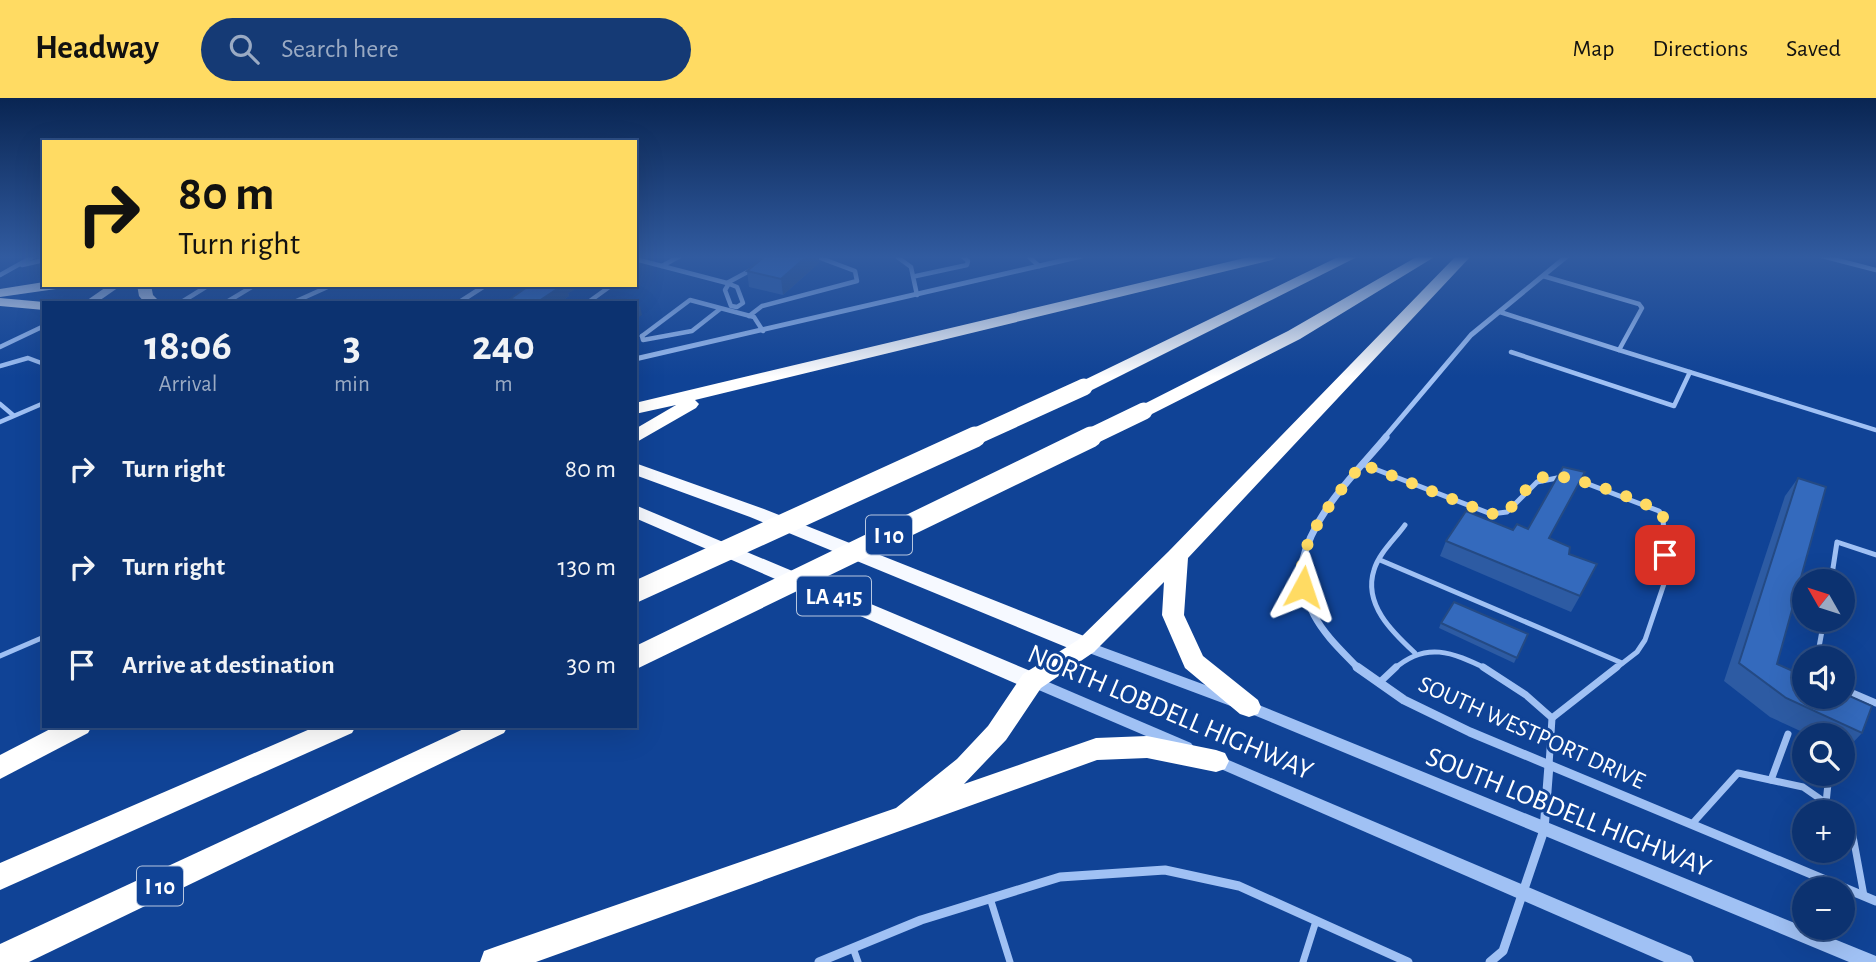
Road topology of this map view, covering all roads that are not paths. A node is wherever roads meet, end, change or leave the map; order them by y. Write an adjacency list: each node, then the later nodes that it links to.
1 (727, 296): 13 (lane)
2 (740, 296): 13 (lane)
3 (799, 296): 17 (lane)
4 (911, 296): 19 (street)
5 (1107, 296): 29 (highway)
6 (1270, 296): 45 (highway, I 10, bridge)
7 (1360, 296): 50 (highway, I 10, bridge)
8 (1425, 296): 42 (highway)
9 (1519, 296): 15 (street, SOUTH WESTPORT DRIVE)
10 (1613, 296): 23 (lane)
11 (0, 302): 12 (highway)
12 (42, 306)
13 (737, 307): 16 (lane)
14 (720, 309): 16 (lane); 20 (lane); 20 (lane)
15 (1500, 312): 23 (lane); 37 (street, SOUTH WESTPORT DRIVE)
16 (738, 313): 17 (lane)
17 (749, 316): 19 (lane)
18 (42, 327): 22 (lane)
19 (763, 331): 25 (street)
20 (643, 340): 21 (lane)
21 (637, 344)
22 (0, 347)
23 (1619, 350): 28 (lane)
24 (1511, 352): 28 (lane)
25 (637, 359)
26 (42, 363): 27 (lane)
27 (0, 366)
28 (1690, 372): 35 (lane)
29 (711, 393): 32 (highway); 36 (highway)
30 (42, 403): 33 (lane)
31 (0, 404): 33 (lane)
32 (637, 410)
33 (13, 415): 34 (lane)
34 (0, 422)
35 (1876, 429)
36 (637, 436)
37 (1362, 464): 51 (lane); 53 (street, SOUTH WESTPORT DRIVE)
38 (637, 470): 47 (highway, NORTH LOBDELL HIGHWAY / LA 415)
39 (637, 512): 52 (highway, NORTH LOBDELL HIGHWAY / LA 415)
40 (1405, 526): 43 (lane)
41 (1876, 555): 44 (lane)
42 (1177, 556): 47 (highway); 56 (highway)
43 (1380, 560): 48 (lane); 51 (lane)
44 (1833, 569)
45 (637, 591)
46 (42, 638): 49 (lane)
47 (1086, 646): 52 (highway); 56 (street, LA 415)
48 (1415, 653): 53 (lane); 57 (lane)
49 (0, 656)
50 (637, 657)
51 (1622, 663): 57 (lane)
52 (1032, 681): 62 (street, NORTH LOBDELL HIGHWAY / LA 415); 67 (highway)
53 (1379, 683): 63 (street, SOUTH WESTPORT DRIVE)
54 (1855, 694): 55 (lane)
55 (1876, 703)
56 (1248, 707): 69 (street, SOUTH LOBDELL HIGHWAY / LA 415)
57 (1552, 718): 63 (lane)
58 (75, 728): 64 (highway)
59 (338, 728): 71 (highway)
60 (491, 728): 78 (highway, I 10)
61 (1788, 734): 65 (lane)
62 (1216, 761): 67 (highway); 72 (street, NORTH LOBDELL HIGHWAY / LA 415)
63 (1549, 765): 68 (street, SOUTH WESTPORT DRIVE); 69 (street)
64 (0, 768)
65 (1771, 780): 66 (lane); 68 (lane)
66 (1822, 800)
67 (906, 815): 79 (highway)
68 (1692, 824): 73 (street, SOUTH WESTPORT DRIVE)
69 (1544, 830): 72 (street); 87 (street, SOUTH LOBDELL HIGHWAY / LA 415)
70 (1855, 847): 73 (lane)
71 (0, 877)
72 (1522, 893): 85 (street); 86 (street, NORTH LOBDELL HIGHWAY / LA 415)
73 (1864, 896): 75 (street, SOUTH WESTPORT DRIVE)
74 (990, 898): 76 (street); 77 (street); 82 (lane)
75 (1876, 901)
76 (1316, 921): 83 (lane); 84 (street)
77 (853, 948): 80 (street); 81 (lane)
78 (0, 960)
79 (495, 962)
80 (819, 962)
81 (858, 962)
82 (1010, 962)
83 (1304, 962)
84 (1408, 962)
85 (1490, 962)
86 (1685, 962)
87 (1870, 962)

